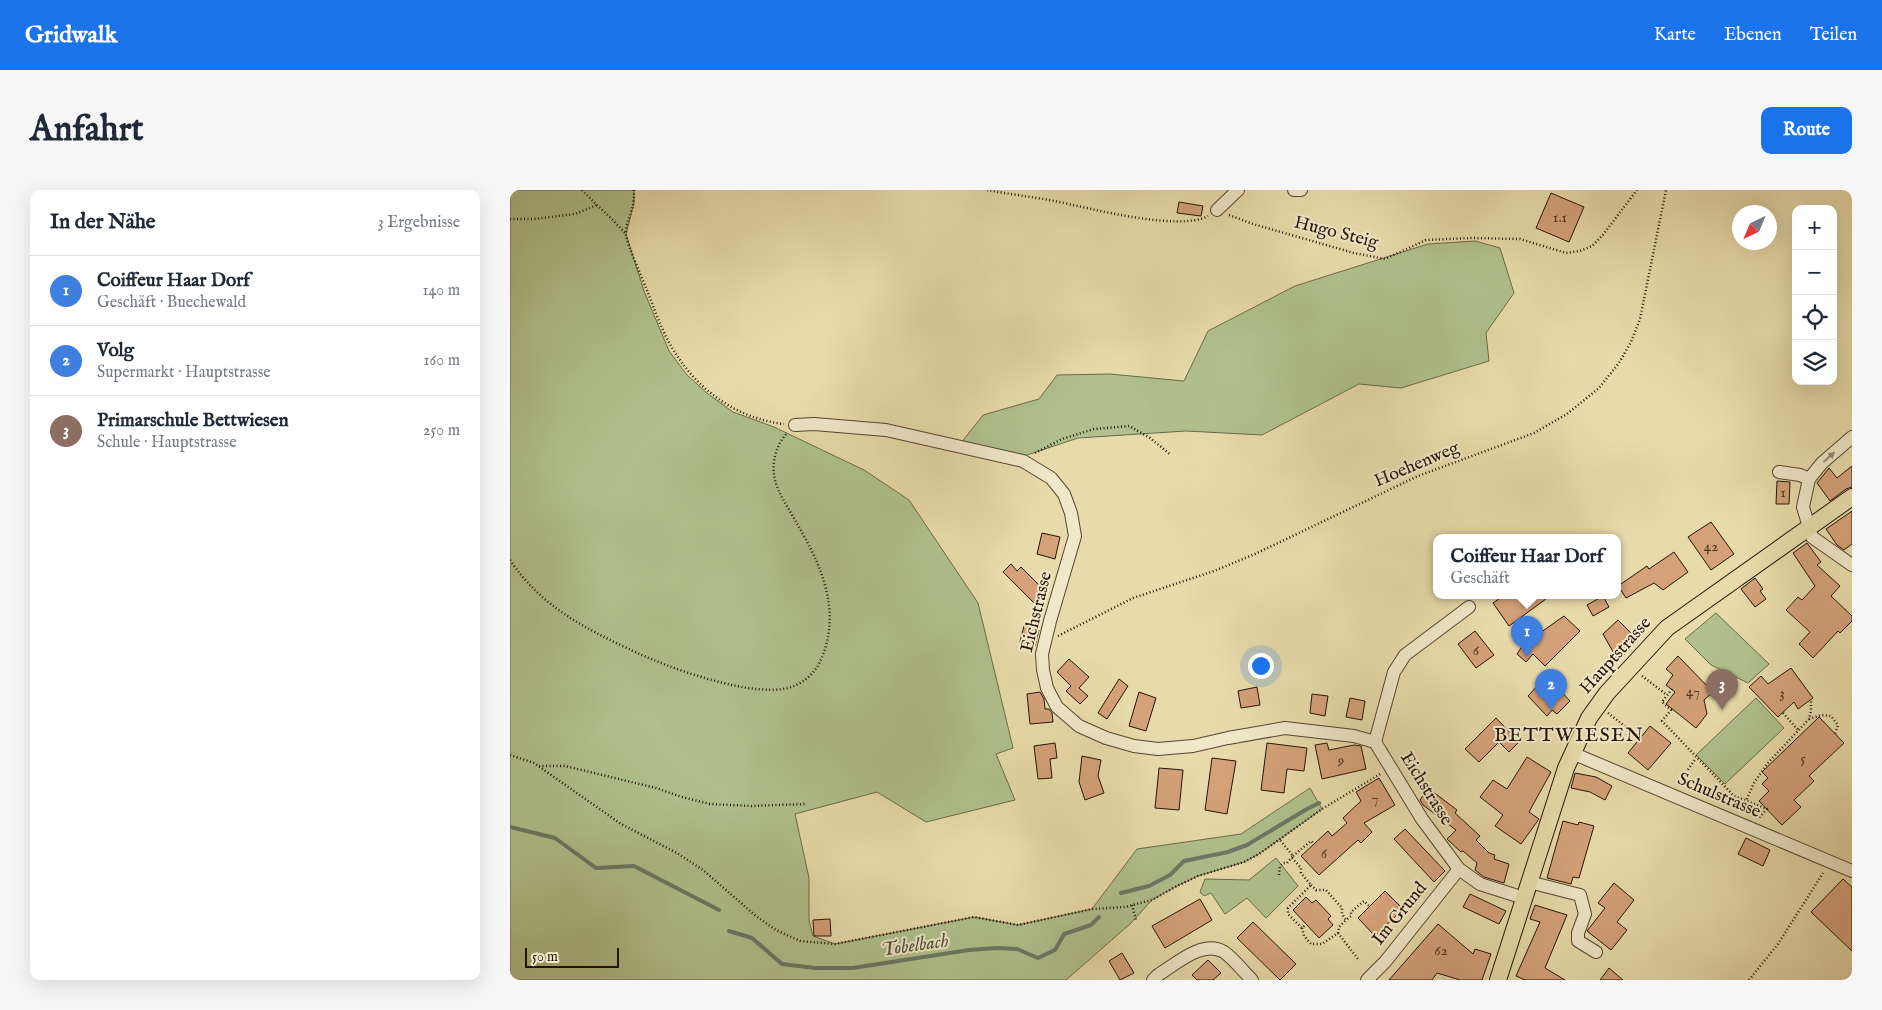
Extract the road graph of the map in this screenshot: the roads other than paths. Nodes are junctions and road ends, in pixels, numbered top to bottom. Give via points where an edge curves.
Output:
1 (1238, 190) edge
2 (1294, 190) edge
3 (1300, 190) edge
4 (1217, 210) road end
5 (795, 425) road end
6 (1852, 437) edge
7 (1779, 472) dead end
8 (1809, 479) junction
9 (1852, 497) edge
10 (1808, 527) junction
11 (1852, 565) edge
12 (1469, 607) dead end
13 (1375, 742) junction
14 (1572, 753) junction
15 (1458, 869) junction
16 (1852, 871) edge
17 (1529, 882) junction
18 (1524, 898) junction
19 (1596, 952) dead end
20 (1153, 980) edge
21 (1252, 980) edge
22 (1367, 980) edge
23 (1498, 980) edge

1 - 4 street
2 - 3 street
5 - 13 street, Eichstrasse via 886,430 1023,461 1050,478 1064,494 1075,531 1042,654 1043,670 1047,688 1057,707 1080,726 1106,738 1158,749 1194,746 1285,728 1354,736
8 -> 6 street
7 - 8 street
8 - 10 street via 1803,507
9 - 10 main road, Hauptstrasse
10 - 11 street via 1814,538
10 - 14 main road, Hauptstrasse via 1667,628 1607,693 1589,718
12 - 13 street via 1405,655 1394,672
13 - 15 street, Eichstrasse via 1403,790
14 - 16 street, Schulstrasse
14 - 17 main road, Hauptstrasse
15 - 18 street, Eichstrasse via 1480,884
15 - 22 street, Im Grund
17 - 18 main road, Hauptstrasse
17 - 19 street via 1580,895 1585,914 1578,941
18 - 23 main road, Hauptstrasse
20 - 21 street via 1200,949 1213,947 1225,952

